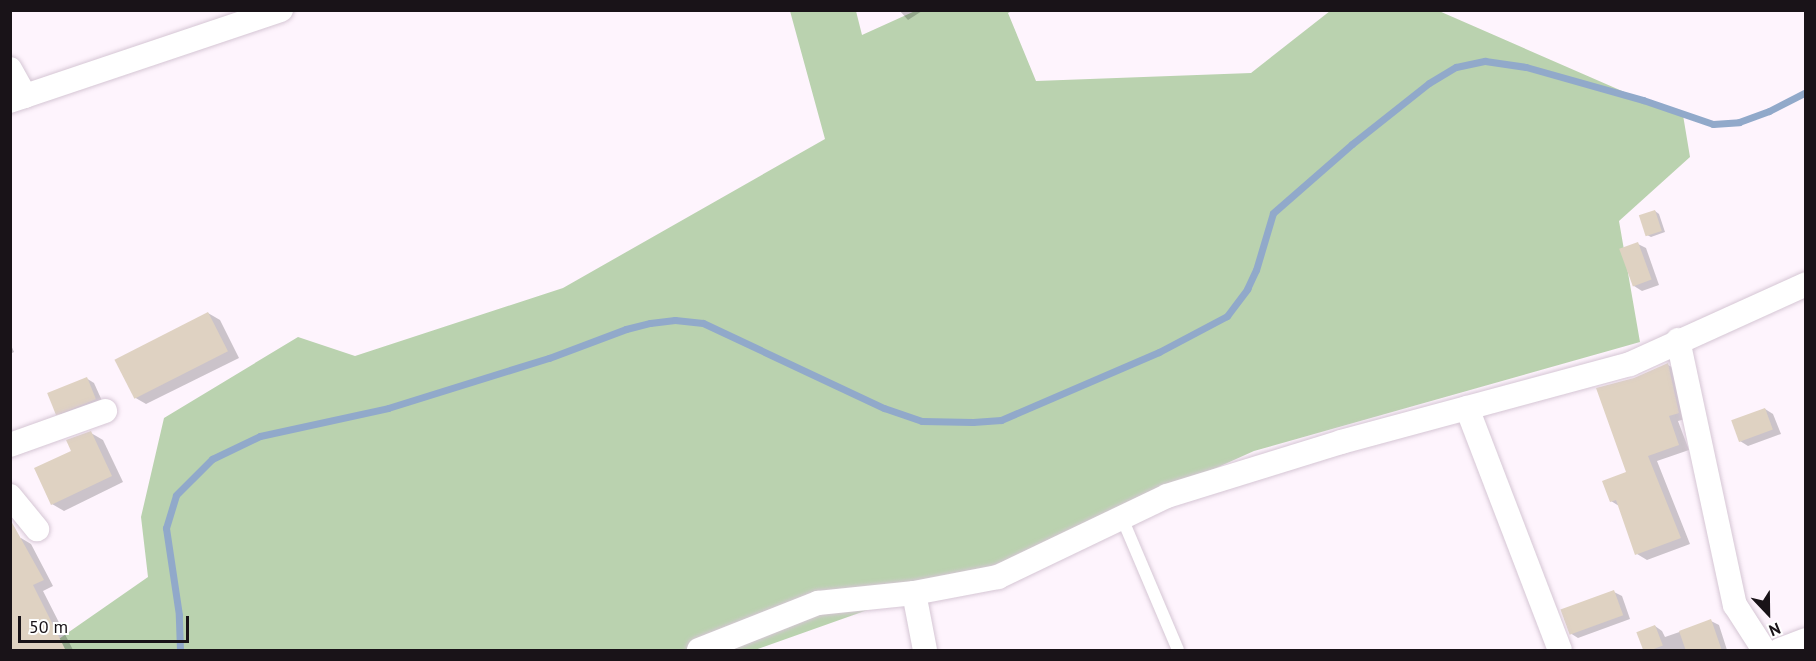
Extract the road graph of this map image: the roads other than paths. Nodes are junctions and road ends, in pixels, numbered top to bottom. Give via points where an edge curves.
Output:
1 (281, 10) edge
2 (10, 69) edge
3 (18, 98) edge
4 (1806, 284) edge
5 (1678, 340) junction
6 (1467, 408) junction
7 (105, 411) dead end
8 (10, 445) edge
9 (10, 496) edge
10 (1122, 518) junction
11 (37, 529) dead end
12 (914, 593) junction
13 (1806, 640) edge
14 (699, 651) edge
15 (925, 651) edge
16 (1178, 651) edge
17 (1560, 651) edge
18 (1764, 651) edge
19 (1780, 651) edge

1 - 3 street
2 - 3 street
4 - 5 street
5 - 6 street via 1630,364
5 - 18 street via 1735,605
6 - 10 street via 1341,442 1189,490
6 - 17 street
7 - 8 street
9 - 11 street
10 - 12 street via 998,576
10 - 16 lane
12 - 14 street via 818,603
12 - 15 street
13 - 19 street

